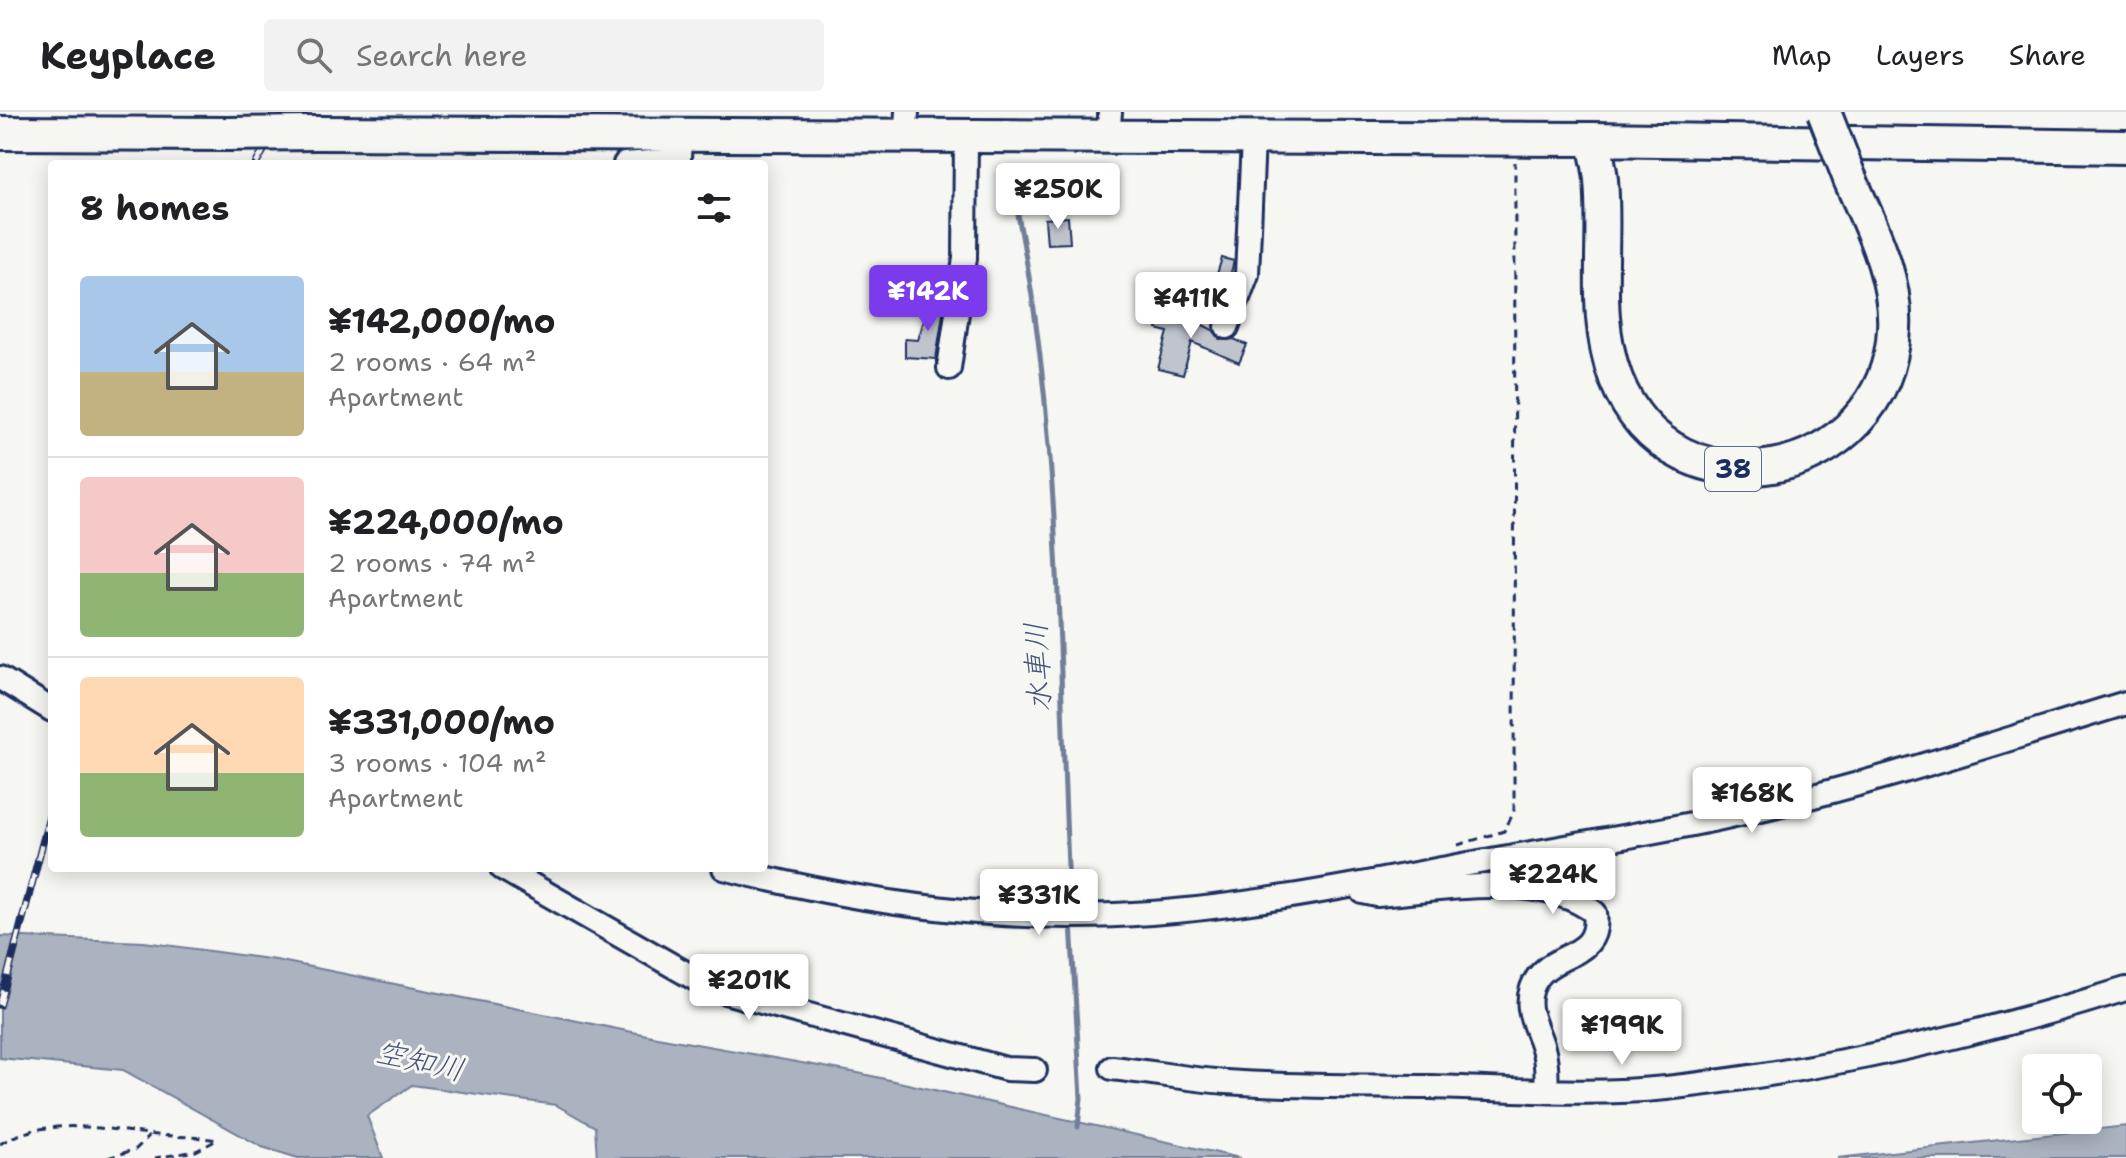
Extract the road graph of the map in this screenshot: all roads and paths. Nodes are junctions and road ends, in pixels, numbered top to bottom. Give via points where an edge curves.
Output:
1 (1824, 112) edge
2 (906, 124) edge
3 (1109, 124) edge
4 (0, 133) edge
5 (680, 136) junction
6 (966, 137) junction
7 (1253, 139) junction
8 (1515, 139) junction
9 (1593, 139) junction
10 (2126, 147) edge
11 (679, 160) edge
12 (1227, 327) dead end
13 (949, 368) dead end
14 (0, 678) edge
15 (2126, 703) edge
16 (48, 708) edge
17 (1448, 848) dead end
18 (509, 872) edge
19 (741, 872) edge
20 (1358, 884) junction
21 (2126, 989) edge
22 (1112, 1068) dead end
23 (1035, 1070) dead end
24 (1546, 1091) junction
25 (150, 1134) junction
26 (0, 1144) edge
27 (108, 1158) edge
28 (155, 1158) edge

1 - 9 highway, 38, bridge via 1881,255 1893,304 1891,354 1861,415 1825,447 1756,470 1733,469 1668,445 1648,429 1616,379 1603,314 1601,179
2 - 5 highway
2 - 6 highway
3 - 6 highway
3 - 7 highway
4 - 5 highway, bridge
5 - 11 street
6 - 13 street via 965,258
7 - 8 highway
7 - 12 street via 1247,274
8 - 9 highway
8 - 17 path via 1514,812 1504,831
9 - 10 highway
14 - 16 street
15 - 20 street via 1739,815
18 - 23 street via 725,992 1006,1069
19 - 20 street via 937,909 1094,916 1201,908
20 - 24 street via 1363,892 1377,895 1517,886 1582,902 1595,913 1592,941 1541,973 1532,988 1532,1024 1542,1047
21 - 24 street via 2057,1010 1809,1066 1665,1088
22 - 24 street via 1225,1082
25 - 26 path via 48,1127 19,1132
25 - 27 path via 136,1149
25 - 28 path via 217,1140 196,1151

